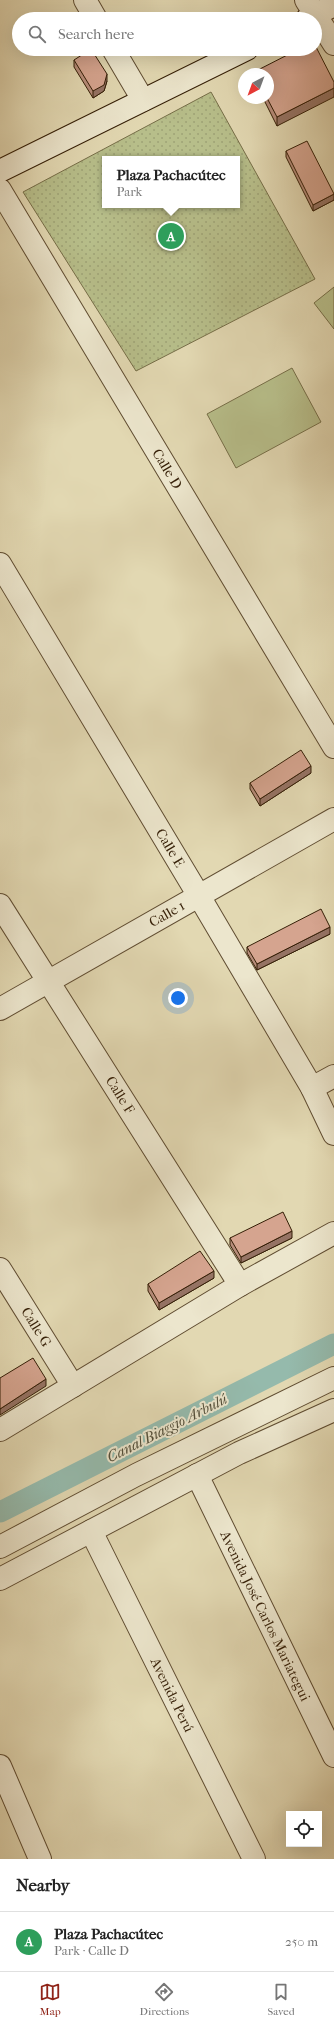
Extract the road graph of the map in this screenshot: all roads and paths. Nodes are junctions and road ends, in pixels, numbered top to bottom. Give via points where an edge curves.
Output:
1 (85, 0) edge
2 (334, 5) edge
3 (310, 11) edge
4 (92, 12) edge
5 (322, 28) edge
6 (334, 44) edge
7 (117, 56) edge
8 (233, 56) edge
9 (143, 100) junction
10 (0, 171) edge
11 (0, 190) edge
12 (0, 564) edge
13 (334, 747) edge
14 (334, 819) edge
15 (199, 896) junction
16 (0, 904) edge
17 (48, 982) junction
18 (0, 1009) edge
19 (334, 1076) edge
20 (312, 1088) junction
21 (334, 1134) edge
22 (334, 1233) edge
23 (0, 1269) edge
24 (240, 1285) junction
25 (334, 1378) edge
26 (73, 1386) junction
27 (334, 1410) edge
28 (0, 1430) edge
29 (196, 1476) junction
30 (91, 1531) junction
31 (0, 1547) edge
32 (0, 1579) edge
33 (334, 1756) edge
34 (0, 1766) edge
35 (40, 1859) edge
36 (254, 1859) edge

1 - 4 street
2 - 3 street
5 - 6 street
7 - 9 street
8 - 9 street
9 - 10 street
11 - 13 street, Calle D
12 - 15 street, Calle E
14 - 15 street, Calle 1
15 - 17 street, Calle 1
15 - 20 street, Calle E
16 - 17 street, Calle F
17 - 18 street, Calle 1
17 - 24 street, Calle F
19 - 20 street
20 - 21 street, Calle E
22 - 24 street
23 - 26 street, Calle G
24 - 26 street
25 - 31 street via 136,1475
26 - 28 street
27 - 29 street via 239,1453
29 - 30 street
29 - 33 street, Avenida José Carlos Mariategui
30 - 32 street
30 - 36 street, Avenida Perú
34 - 35 street

